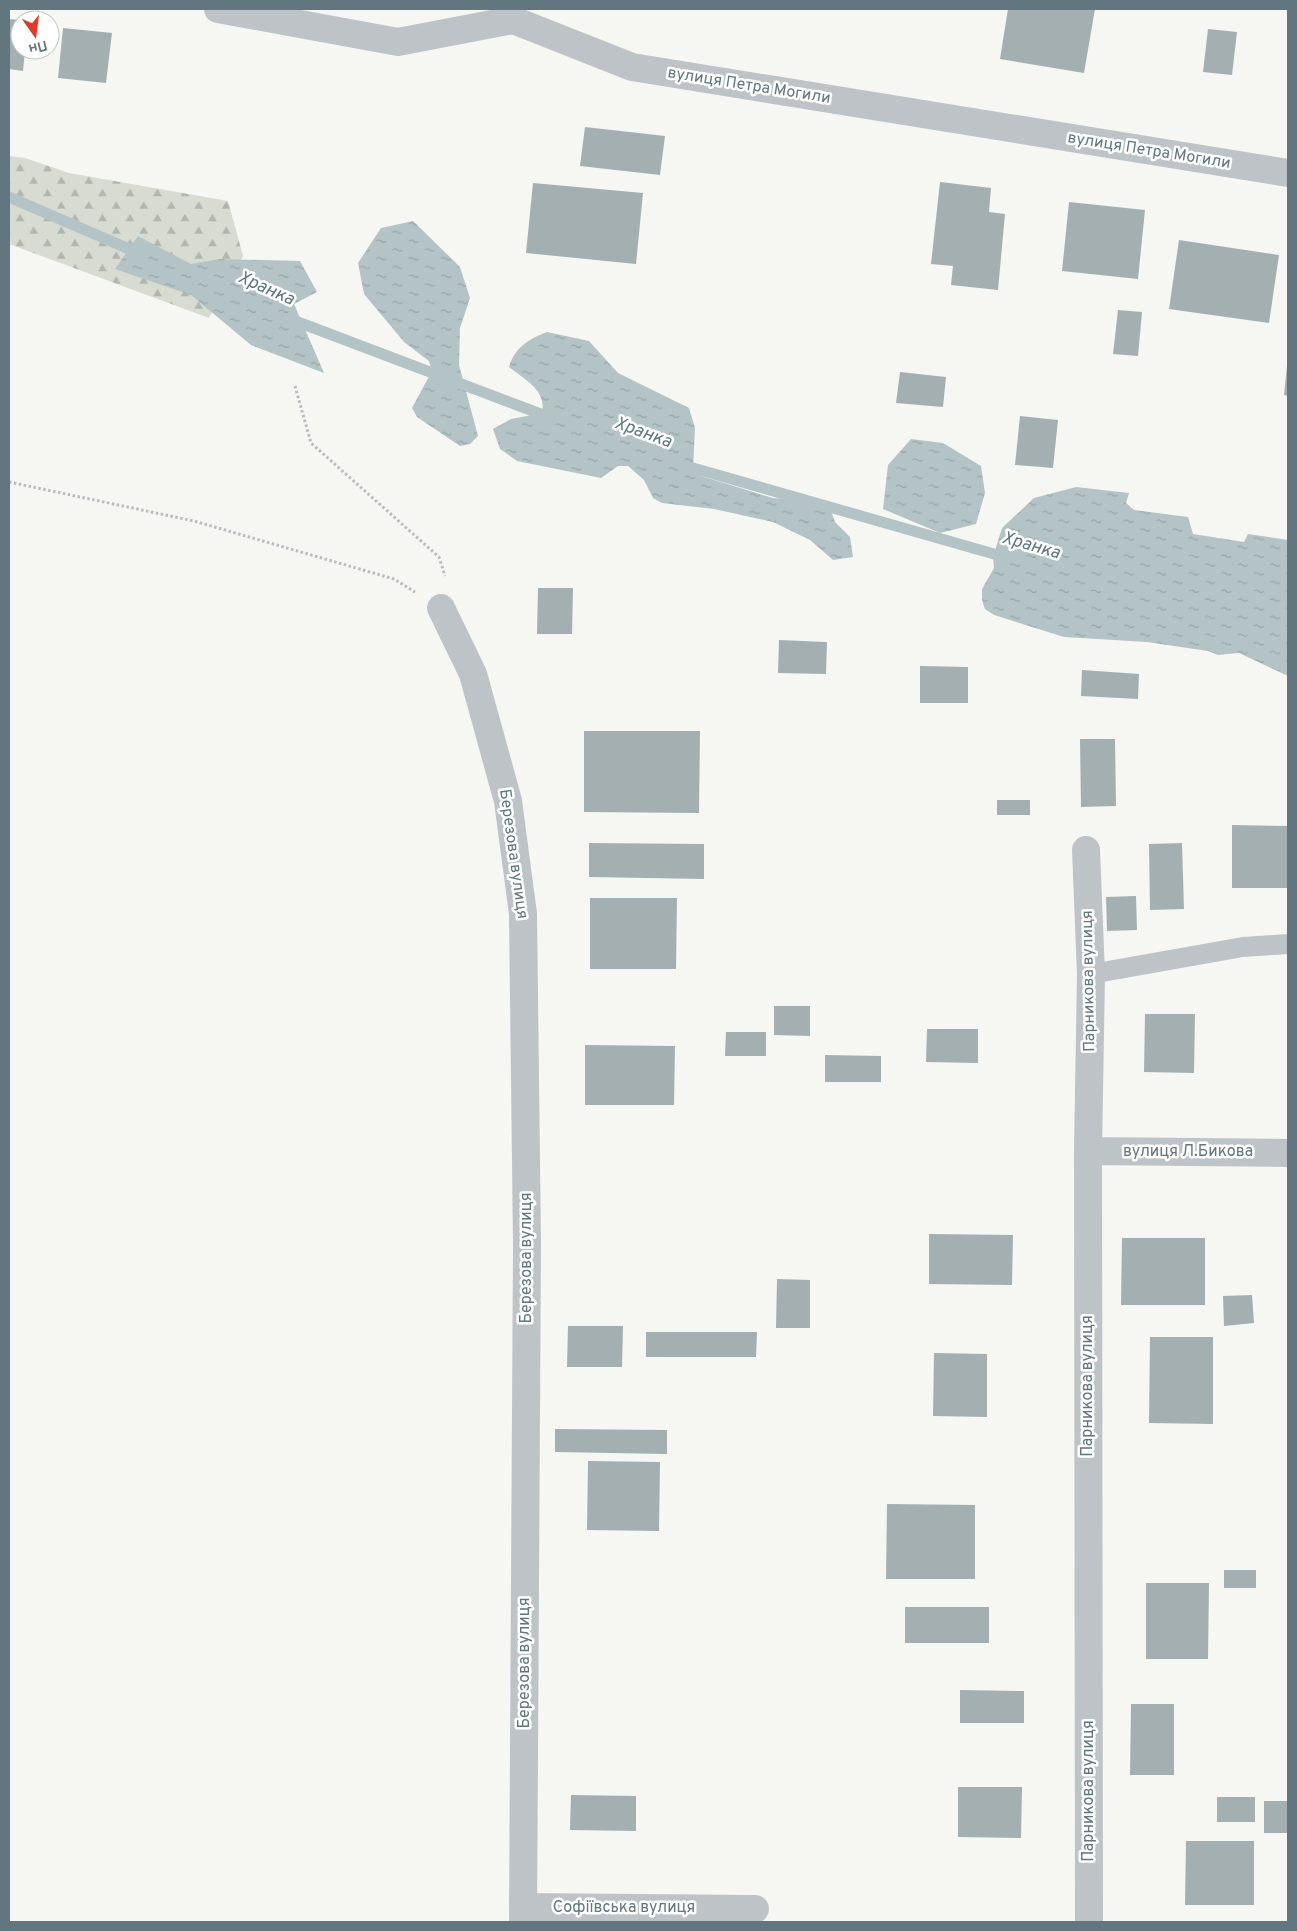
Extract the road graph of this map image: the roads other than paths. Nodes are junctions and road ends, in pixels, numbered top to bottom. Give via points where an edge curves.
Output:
1 (218, 9) edge
2 (513, 14) edge
3 (1288, 173) edge
4 (441, 608) road end
5 (1086, 850) dead end
6 (1288, 944) edge
7 (1091, 974) junction
8 (1088, 1152) junction
9 (1288, 1153) edge
10 (755, 1909) dead end
11 (523, 1915) edge
12 (1089, 1922) edge

1 - 2 street, вулиця Петра Могили via 398,42
2 - 3 street, вулиця Петра Могили via 632,67
4 - 11 street, Березова вулиця via 473,674 508,801 523,914 527,1243
5 - 7 street, Парникова вулиця
6 - 7 lane via 1243,947
7 - 8 street, Парникова вулиця
8 - 9 street, вулиця Л.Бикова
8 - 12 street, Парникова вулиця
10 - 11 street, Софіївська вулиця

